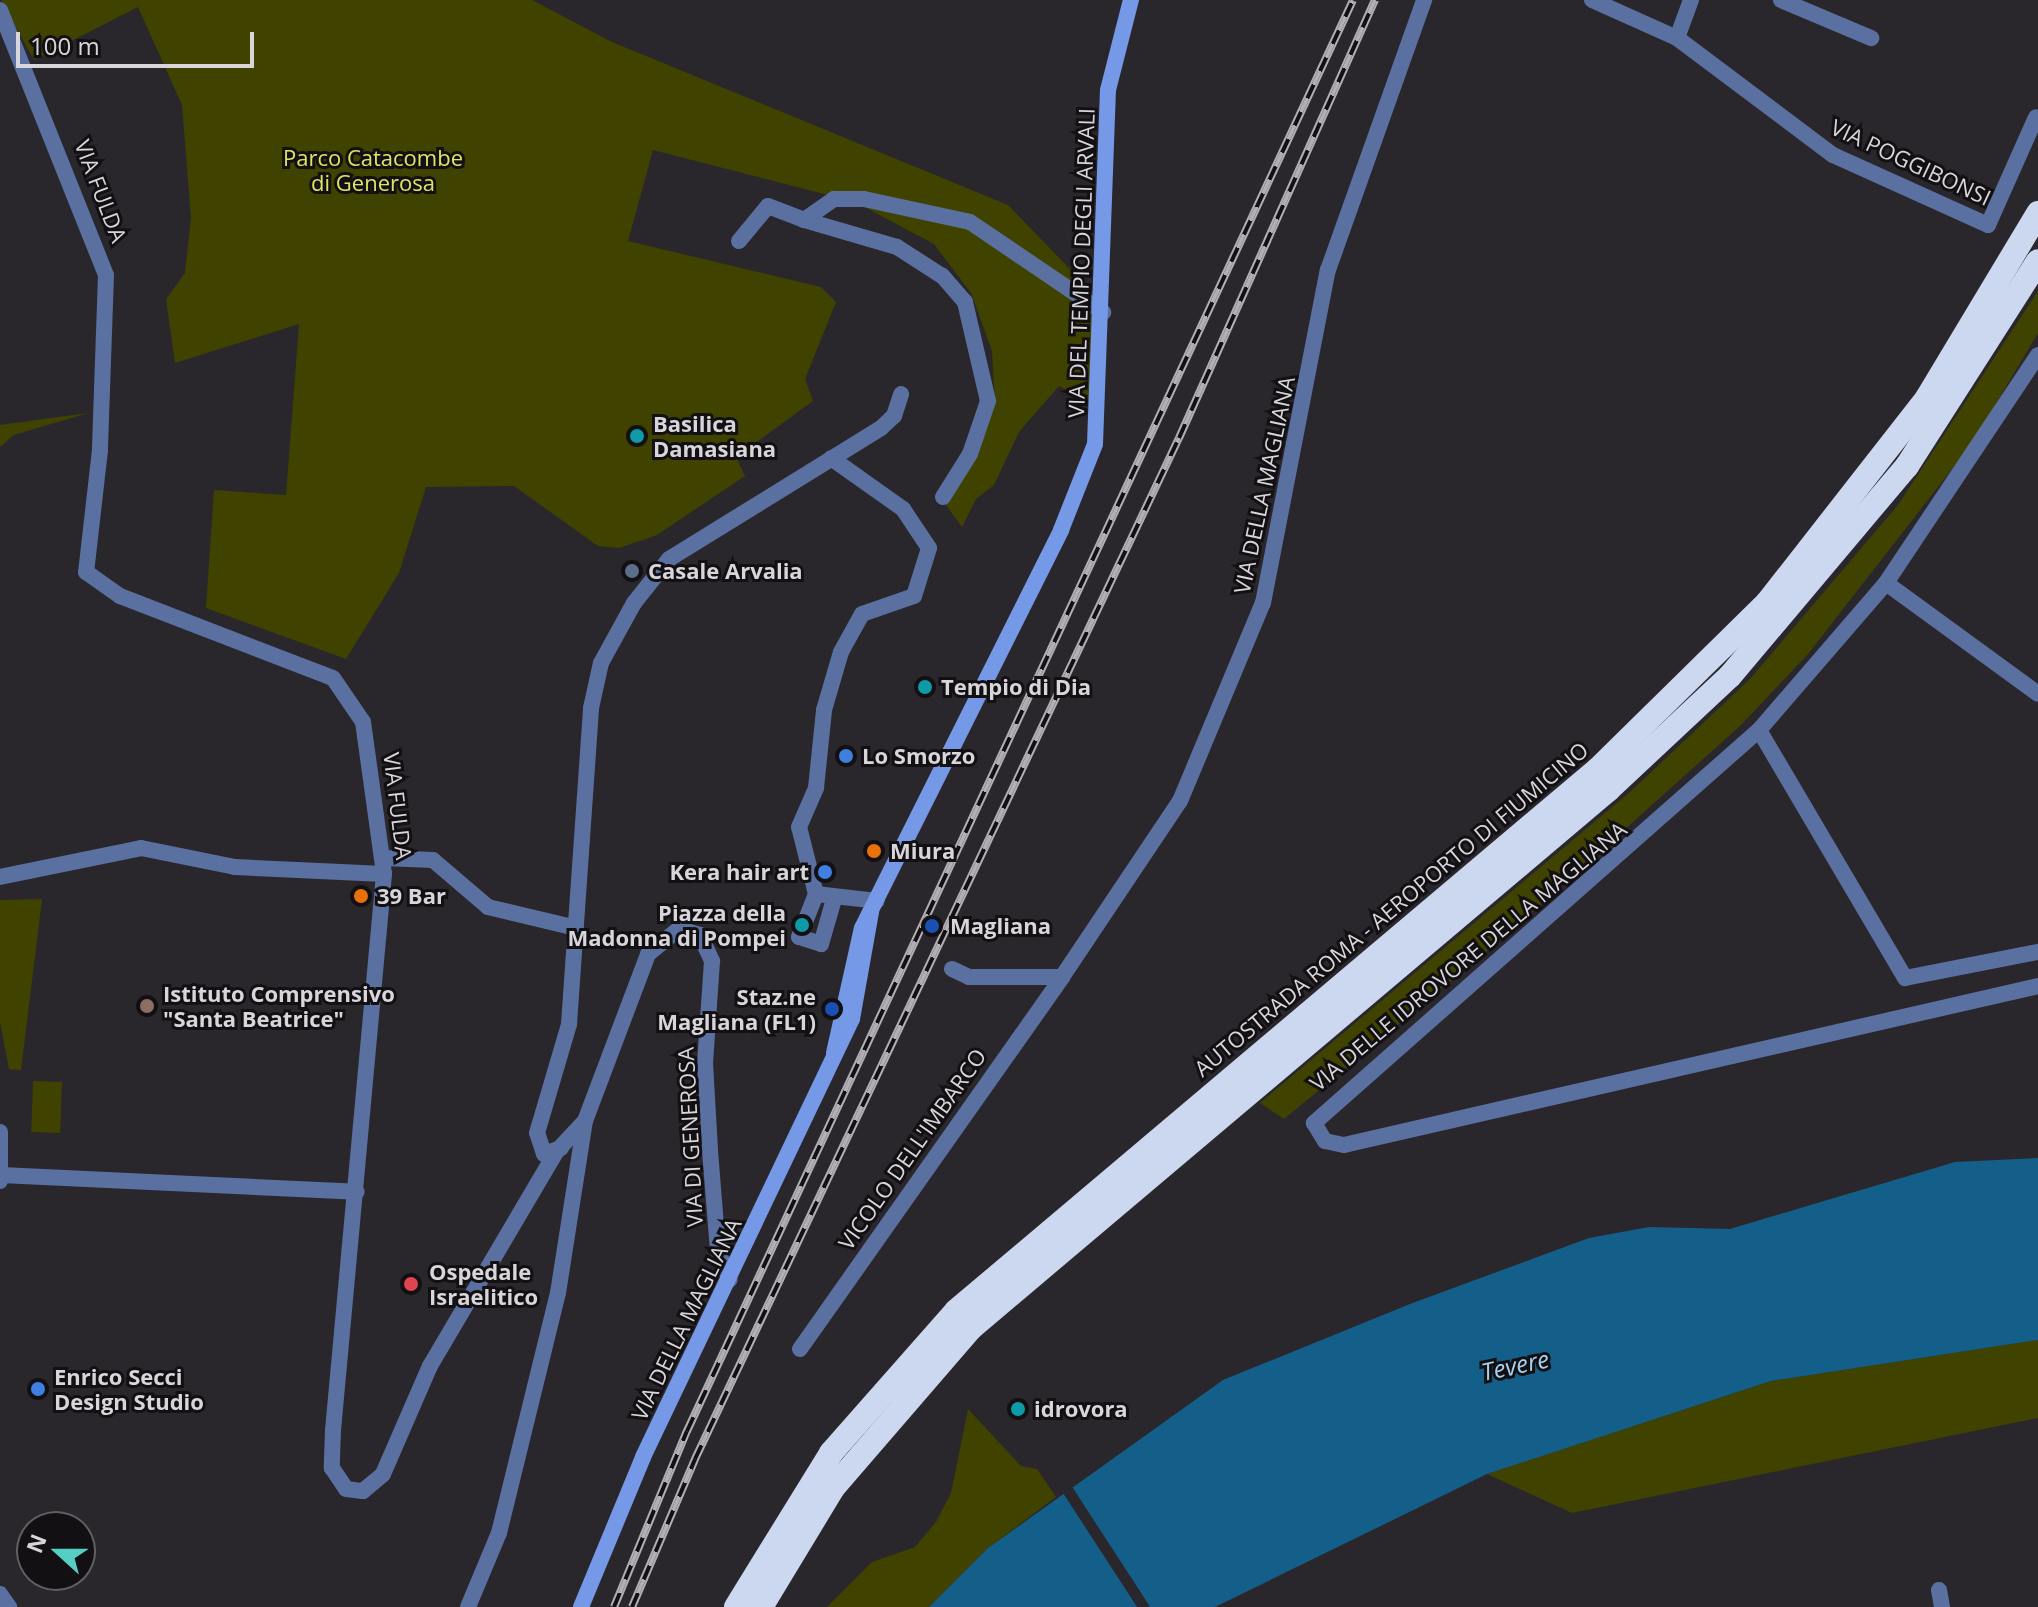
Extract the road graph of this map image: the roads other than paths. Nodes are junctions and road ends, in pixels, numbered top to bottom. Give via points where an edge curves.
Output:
1 (1131, 0) edge
2 (1424, 0) edge
3 (1592, 0) edge
4 (1691, 0) edge
5 (1781, 0) edge
6 (0, 10) edge
7 (1677, 38) junction
8 (1871, 38) dead end
9 (2036, 117) edge
10 (2038, 213) edge
11 (804, 220) junction
12 (739, 241) dead end
13 (2038, 261) edge
14 (1103, 312) junction
15 (2038, 355) edge
16 (901, 394) dead end
17 (831, 458) junction
18 (943, 497) dead end
19 (1886, 583) junction
20 (2038, 694) edge
21 (1759, 730) junction
22 (384, 866) junction
23 (0, 877) edge
24 (816, 894) junction
25 (834, 899) junction
26 (874, 906) junction
27 (576, 928) junction
28 (2038, 952) edge
29 (952, 969) dead end
30 (1062, 977) junction
31 (2038, 986) edge
32 (585, 1121) junction
33 (0, 1132) edge
34 (556, 1152) junction
35 (585, 1155) junction
36 (1, 1175) edge
37 (0, 1181) edge
38 (357, 1192) junction
39 (730, 1280) junction
40 (800, 1349) dead end
41 (888, 1401) junction
42 (1939, 1590) dead end
43 (0, 1594) edge
44 (9, 1607) edge
45 (468, 1607) edge
46 (581, 1607) edge
47 (736, 1607) edge
48 (761, 1607) edge
49 (1942, 1607) edge

1 - 14 main road, VIA DEL TEMPIO DEGLI ARVALI via 1108,90
2 - 30 street, VIA DELLA MAGLIANA via 1328,270 1275,556 1243,659 1167,826
3 - 7 street
4 - 7 street
5 - 8 street
6 - 22 street, VIA FULDA via 106,275 100,450 86,572 120,596 345,687 363,722
7 - 9 street, VIA POGGIBONSI via 1833,155 1988,225
10 - 41 highway, AUTOSTRADA ROMA - AEROPORTO DI FIUMICINO via 1891,450 1797,569 1700,674 1587,778 997,1274
11 - 12 street via 768,206
11 - 14 street via 834,199 864,199 970,222
11 - 18 street via 897,247 942,276 965,302 988,401 970,454
13 - 41 highway, AUTOSTRADA ROMA - AEROPORTO DI FIUMICINO via 1907,466 1730,676 1608,790
14 - 26 main road, VIA DEL TEMPIO DEGLI ARVALI via 1099,424 1076,497
15 - 19 street, VIA DELLE IDROVORE DELLA MAGLIANA
16 - 17 street via 888,423
17 - 24 street via 903,509 929,548 914,596 862,614 841,652 824,710 816,788 799,827
17 - 27 street via 676,553 617,631 593,695
19 - 20 street
19 - 21 street, VIA DELLE IDROVORE DELLA MAGLIANA
21 - 28 street via 1905,978
21 - 31 street, VIA DELLE IDROVORE DELLA MAGLIANA via 1321,1110 1314,1123 1319,1135 1344,1145
22 - 23 street via 235,867 141,848
22 - 27 street via 433,860 488,907
22 - 38 street, VIA FULDA
24 - 25 street
24 - 25 street via 799,937 821,944
25 - 26 street
26 - 39 main road, VIA DELLA MAGLIANA via 863,989
27 - 34 street via 569,1024 537,1133 540,1151
29 - 30 street via 969,977
30 - 40 street, VICOLO DELL'IMBARCO
32 - 34 street, VIA FULDA
32 - 35 street, VIA DI GENEROSA
32 - 39 street, VIA DI GENEROSA via 651,948 673,930 696,932 712,961 705,1063 718,1251
33 - 36 street
34 - 35 street via 576,1142
34 - 38 street, VIA FULDA via 430,1366 388,1466 373,1486 356,1492 338,1482 332,1461
35 - 45 street, VIA DI GENEROSA via 499,1533
36 - 37 street
36 - 38 street
39 - 46 main road, VIA DELLA MAGLIANA
41 - 47 highway, AUTOSTRADA ROMA - AEROPORTO DI FIUMICINO via 800,1498
41 - 48 highway, AUTOSTRADA ROMA - AEROPORTO DI FIUMICINO
42 - 49 street
43 - 44 street

